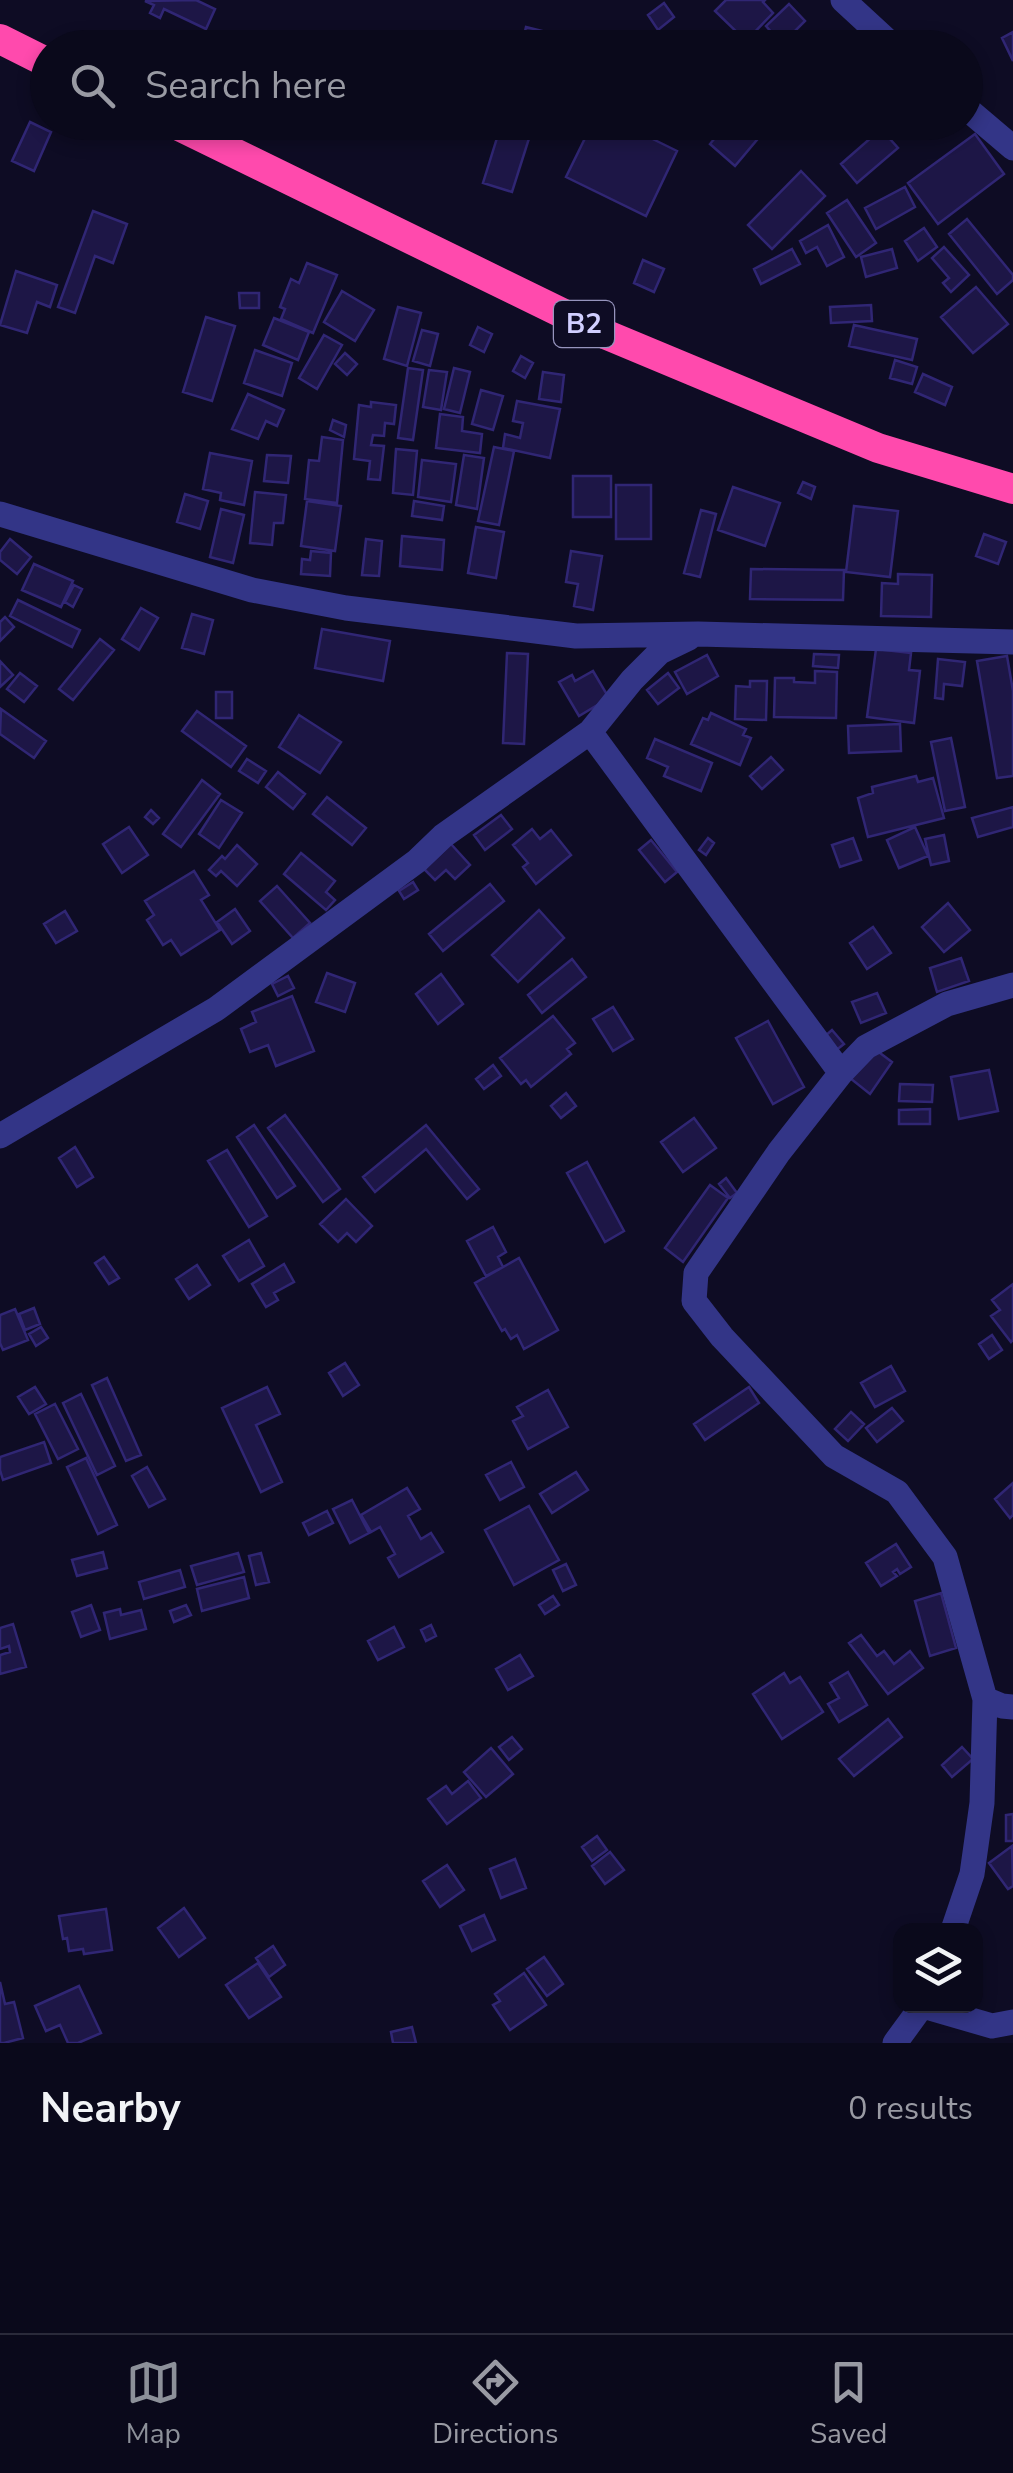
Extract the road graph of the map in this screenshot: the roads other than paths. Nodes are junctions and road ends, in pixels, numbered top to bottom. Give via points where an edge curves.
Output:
1 (843, 0) edge
2 (876, 30) edge
3 (0, 40) edge
4 (30, 54) edge
5 (983, 122) edge
6 (208, 140) edge
7 (1013, 148) edge
8 (1013, 489) edge
9 (0, 514) edge
10 (698, 634) junction
11 (1013, 642) edge
12 (590, 732) junction
13 (1013, 985) edge
14 (841, 1073) junction
15 (0, 1136) edge
16 (985, 1699) junction
17 (1013, 1707) edge
18 (955, 1923) edge
19 (918, 2013) edge
20 (947, 2013) edge
21 (1013, 2022) edge
22 (895, 2043) edge

1 - 2 street
3 - 4 highway
5 - 7 street
6 - 8 highway, B2 via 607,335 878,448
9 - 10 street via 252,590 346,608 576,636
10 - 11 street
10 - 12 street via 660,652
12 - 14 street
12 - 15 street via 216,1010
13 - 14 street via 947,1004 866,1047
14 - 16 street via 696,1273 694,1300 834,1456 897,1492 945,1558
16 - 17 street
16 - 18 street via 982,1803 972,1874
19 - 22 street
20 - 21 street via 992,2026

